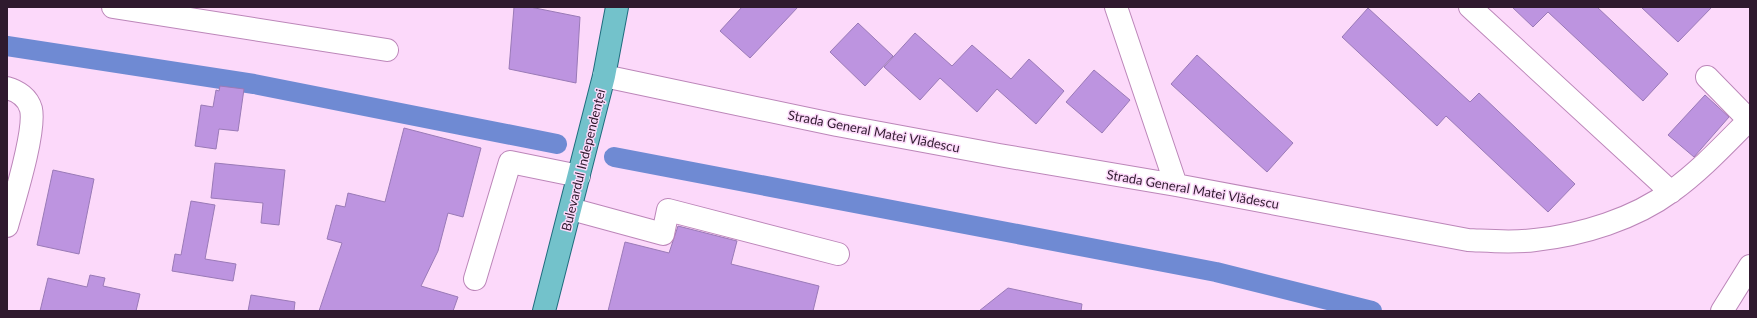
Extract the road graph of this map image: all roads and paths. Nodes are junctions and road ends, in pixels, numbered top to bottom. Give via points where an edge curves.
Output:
1 (113, 7) edge
2 (617, 7) edge
3 (1116, 7) edge
4 (1470, 7) edge
5 (387, 50) dead end
6 (604, 76) junction
7 (1707, 77) dead end
8 (7, 88) edge
9 (1750, 119) edge
10 (579, 176) junction
11 (1176, 185) junction
12 (1671, 192) junction
13 (571, 209) junction
14 (7, 226) edge
15 (838, 254) dead end
16 (1747, 277) edge
17 (475, 279) dead end
18 (544, 311) edge
19 (1722, 311) edge

1 - 5 street
2 - 6 main road, Bulevardul Independenței
3 - 11 street
4 - 12 street
6 - 10 main road, Bulevardul Independenței
6 - 11 street, Strada General Matei Vlădescu via 844,126
7 - 9 street
8 - 14 street via 24,97 31,108 32,119
9 - 12 street, Strada General Matei Vlădescu
10 - 13 main road, Bulevardul Independenței
10 - 17 street via 510,162
11 - 12 street, Strada General Matei Vlădescu via 1468,240 1502,241 1535,240 1596,227 1641,210
13 - 15 street via 663,234 668,210
13 - 18 main road, Bulevardul Independenței
16 - 19 street

